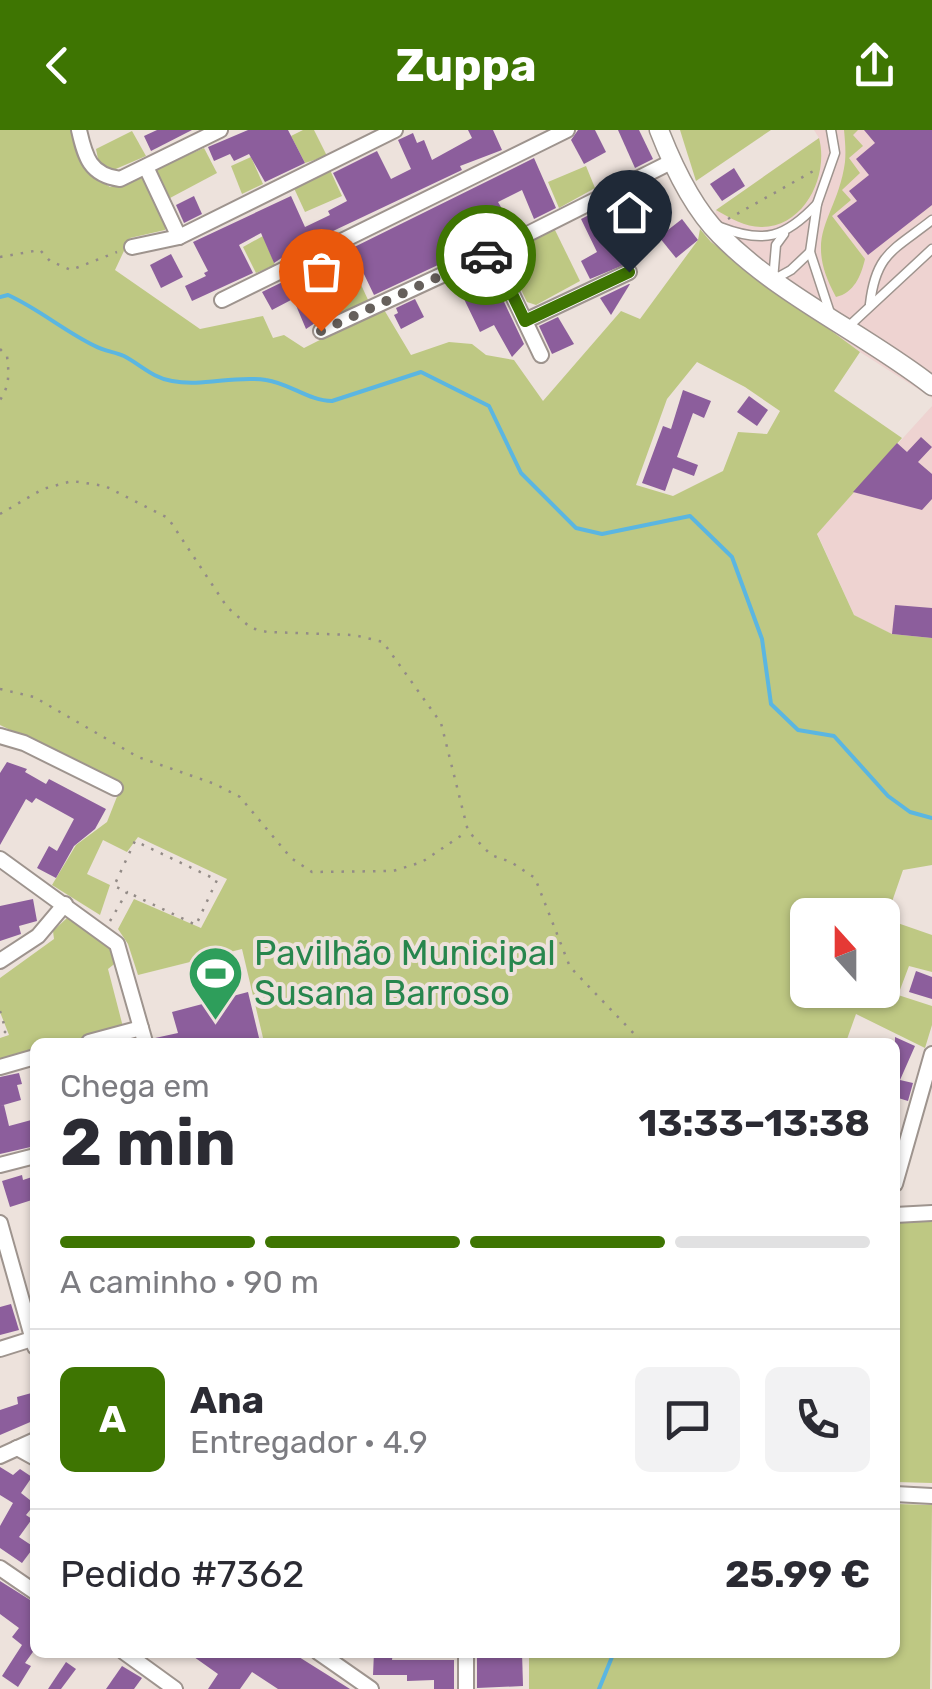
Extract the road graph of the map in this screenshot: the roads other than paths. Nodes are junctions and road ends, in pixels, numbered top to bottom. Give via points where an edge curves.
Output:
1 (80, 130) edge
2 (220, 130) edge
3 (394, 130) edge
4 (567, 130) edge
5 (659, 130) edge
6 (831, 130) edge
7 (672, 162) junction
8 (146, 168) junction
9 (818, 204) junction
10 (932, 220) edge
11 (715, 224) junction
12 (784, 234) junction
13 (179, 237) junction
14 (132, 247) road end
15 (932, 249) edge
16 (492, 252) junction
17 (810, 252) junction
18 (629, 272) dead end
19 (773, 280) junction
20 (222, 300) dead end
21 (870, 304) junction
22 (525, 321) junction
23 (840, 322) junction
24 (321, 331) dead end
25 (541, 355) dead end
26 (932, 386) edge
27 (0, 736) edge
28 (115, 788) dead end
29 (0, 859) edge
30 (65, 904) junction
31 (0, 960) edge
32 (143, 1035) edge
33 (932, 1054) edge
34 (30, 1058) edge
35 (0, 1067) edge
36 (30, 1157) edge
37 (0, 1165) edge
38 (900, 1166) edge
39 (932, 1213) edge
40 (900, 1214) edge
41 (0, 1224) edge
42 (30, 1327) edge
43 (30, 1342) edge
44 (0, 1349) edge
45 (30, 1442) edge
46 (17, 1448) junction
47 (30, 1455) edge
48 (0, 1456) edge
49 (900, 1494) edge
50 (932, 1496) edge
51 (0, 1568) edge
52 (30, 1589) edge
53 (142, 1658) edge
54 (327, 1658) edge
55 (466, 1658) edge
56 (175, 1689) edge
57 (371, 1689) edge
58 (466, 1689) edge

1 - 8 street via 90,164 104,177 120,179
2 - 8 street
3 - 13 street
4 - 20 street
5 - 7 street
6 - 9 lane via 835,153
7 - 11 street
7 - 16 street
8 - 13 street
9 - 12 lane
9 - 17 lane
10 - 21 lane via 884,257
11 - 12 lane via 745,235
11 - 19 street
12 - 19 lane via 776,245
13 - 14 street
15 - 21 lane
16 - 22 street
16 - 24 street
17 - 19 lane
17 - 23 lane
18 - 22 street
19 - 23 street
21 - 23 lane
22 - 25 street
23 - 26 street
27 - 28 street
29 - 30 street
30 - 31 street via 38,936
30 - 32 street via 120,950
33 - 38 street
34 - 35 street
36 - 37 street
39 - 40 street
41 - 42 street
43 - 44 street
45 - 46 street
46 - 47 street
46 - 48 street
49 - 50 street
51 - 52 street
53 - 56 street
54 - 57 street
55 - 58 street

